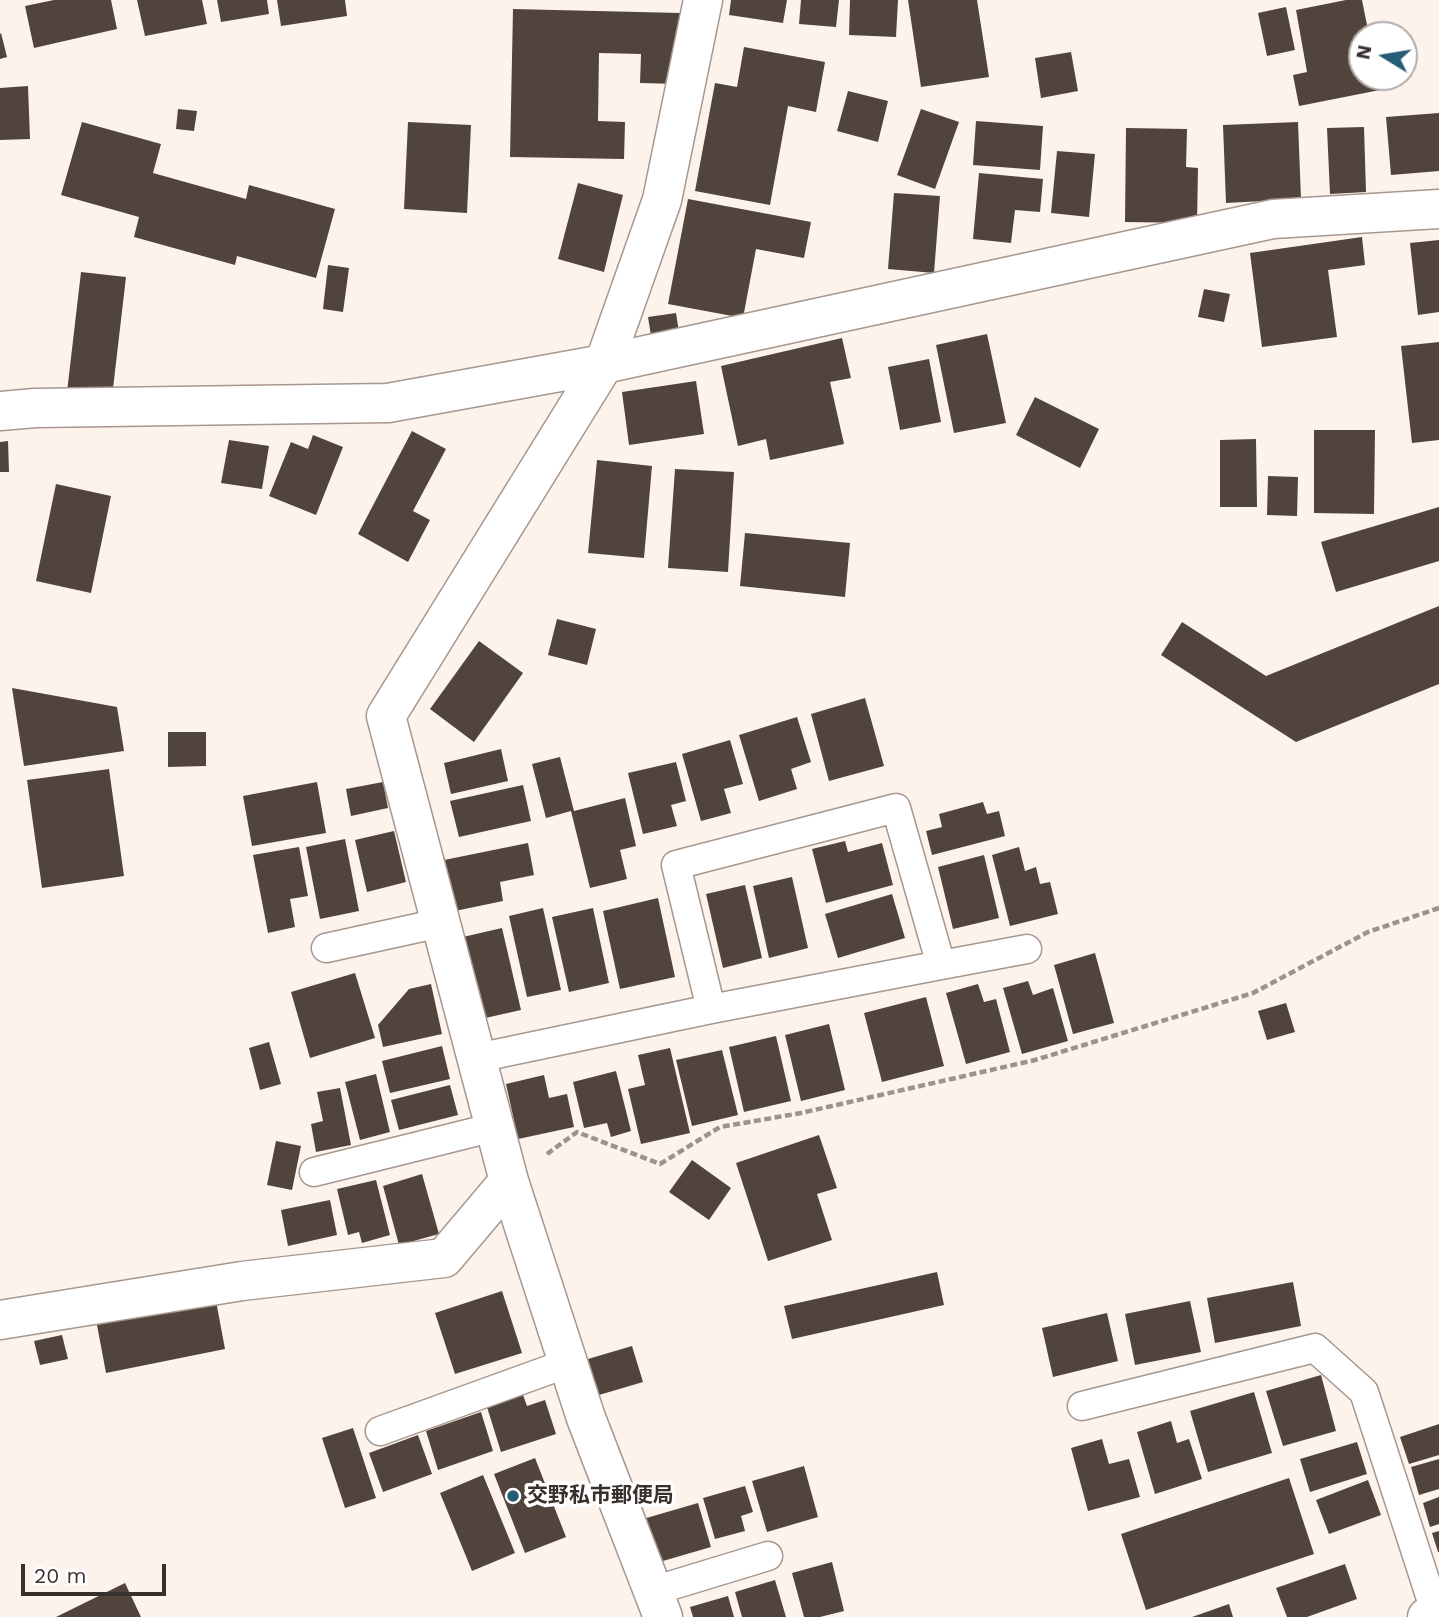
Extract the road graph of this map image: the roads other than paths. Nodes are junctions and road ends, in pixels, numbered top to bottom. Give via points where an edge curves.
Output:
1 (703, 0) edge
2 (1439, 209) edge
3 (604, 364) junction
4 (0, 411) edge
5 (440, 923) junction
6 (326, 948) dead end
7 (1027, 949) dead end
8 (941, 965) junction
9 (711, 1009) junction
10 (477, 1058) junction
11 (495, 1127) junction
12 (313, 1172) dead end
13 (509, 1181) junction
14 (0, 1320) edge
15 (568, 1363) junction
16 (1082, 1406) dead end
17 (380, 1431) dead end
18 (768, 1556) dead end
19 (658, 1604) edge
20 (1434, 1615) edge

1 - 3 street via 662,200
2 - 3 street via 1273,219
3 - 4 street via 388,403
3 - 5 street via 386,716
5 - 6 lane
5 - 10 street
7 - 8 lane
8 - 9 lane
8 - 9 lane via 896,808 676,865
9 - 10 lane
10 - 11 street
11 - 12 lane
11 - 13 street
13 - 14 street via 444,1258 242,1281
13 - 15 street
15 - 17 lane
15 - 19 street
16 - 20 lane via 1315,1349 1364,1392
18 - 19 lane

